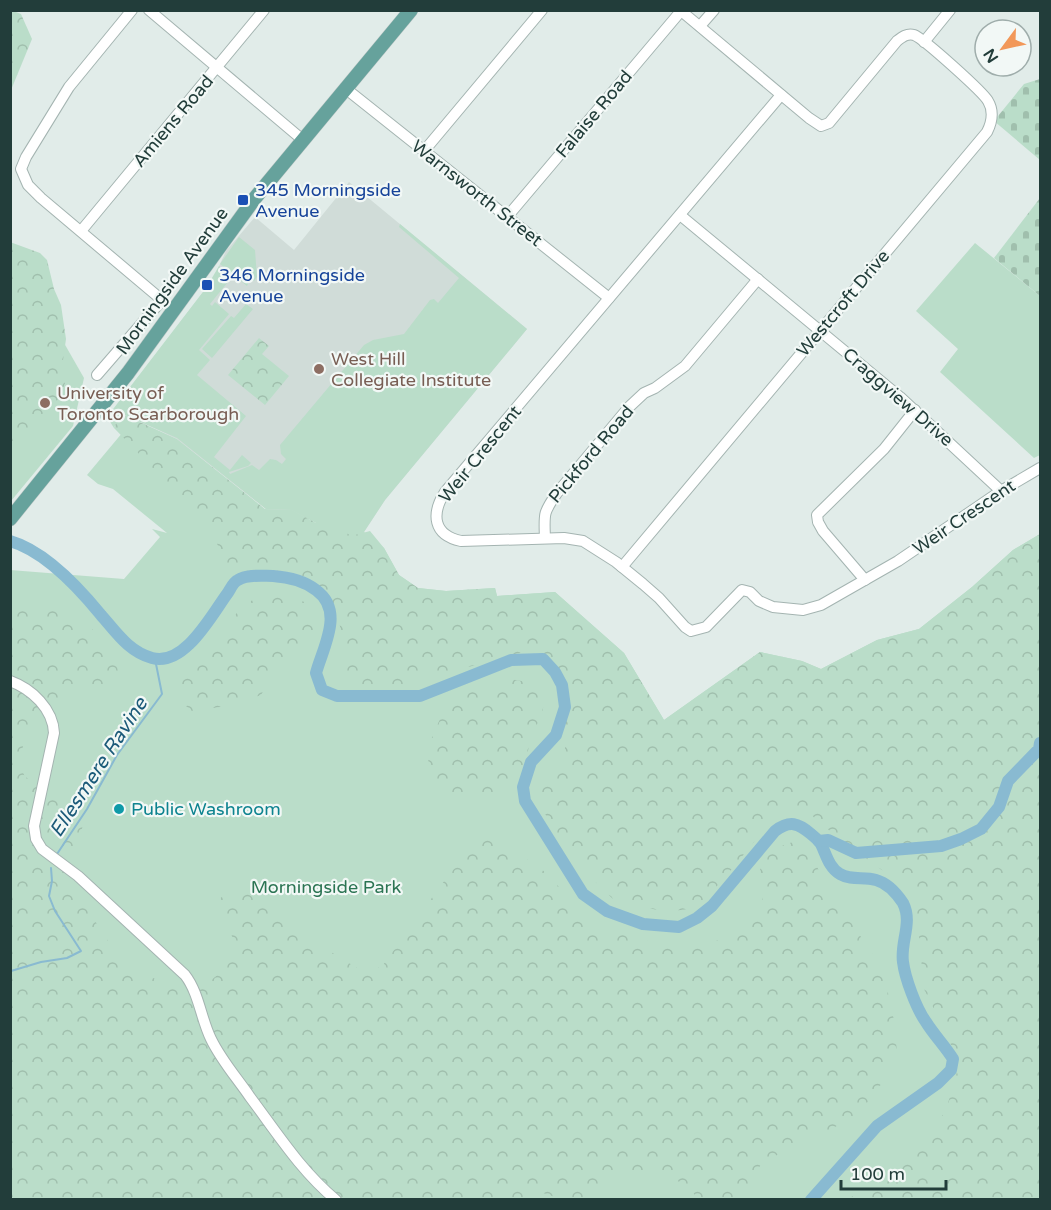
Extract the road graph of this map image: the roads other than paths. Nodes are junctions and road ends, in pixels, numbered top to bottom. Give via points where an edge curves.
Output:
1 (132, 10) edge
2 (149, 10) edge
3 (264, 10) edge
4 (411, 10) edge
5 (542, 10) edge
6 (714, 10) edge
7 (950, 10) edge
8 (680, 11) edge
9 (700, 26) junction
10 (924, 42) junction
11 (217, 67) junction
12 (345, 88) junction
13 (781, 95) junction
14 (304, 141) junction
15 (424, 151) junction
16 (680, 215) junction
17 (507, 217) junction
18 (81, 231) junction
19 (758, 279) junction
20 (609, 298) junction
21 (820, 331) junction
22 (98, 375) dead end
23 (915, 410) junction
24 (1041, 468) edge
25 (1001, 491) junction
26 (10, 519) edge
27 (545, 538) junction
28 (622, 567) junction
29 (865, 580) junction
30 (10, 681) edge
31 (336, 1200) edge

1 - 18 street via 69,87 21,169 28,184
2 - 11 street
3 - 11 street, Amiens Road
4 - 12 main road, Morningside Avenue
5 - 15 street
6 - 9 street
7 - 10 street
8 - 9 street
8 - 17 street, Falaise Road
9 - 13 street
10 - 13 street via 911,34 897,41 825,126 816,124
10 - 21 street, Westcroft Drive via 984,95 992,110 991,122 987,132
11 - 14 street
11 - 18 street, Amiens Road
12 - 14 main road, Morningside Avenue
12 - 15 street, Warnsworth Street
13 - 16 street, Weir Crescent
14 - 26 main road, Morningside Avenue via 255,198 128,373
15 - 17 street, Warnsworth Street
16 - 19 street, Craggview Drive
16 - 20 street, Weir Crescent
17 - 20 street, Warnsworth Street
18 - 22 street via 162,300
19 - 21 street, Craggview Drive
19 - 27 street, Pickford Road via 685,366 629,407 546,506
20 - 27 street, Weir Crescent via 445,492 436,512 442,532 461,541
21 - 23 street, Craggview Drive
21 - 28 street, Westcroft Drive
23 - 25 street, Craggview Drive
23 - 29 street via 884,449 817,515 823,531
24 - 25 street, Weir Crescent
25 - 29 street, Weir Crescent
27 - 28 street, Weir Crescent via 583,541
28 - 29 street, Weir Crescent via 691,631 706,627 741,590 773,607 803,610 821,605
30 - 31 street via 33,694 54,724 34,826 39,845 185,975 208,1035 222,1058 293,1154

